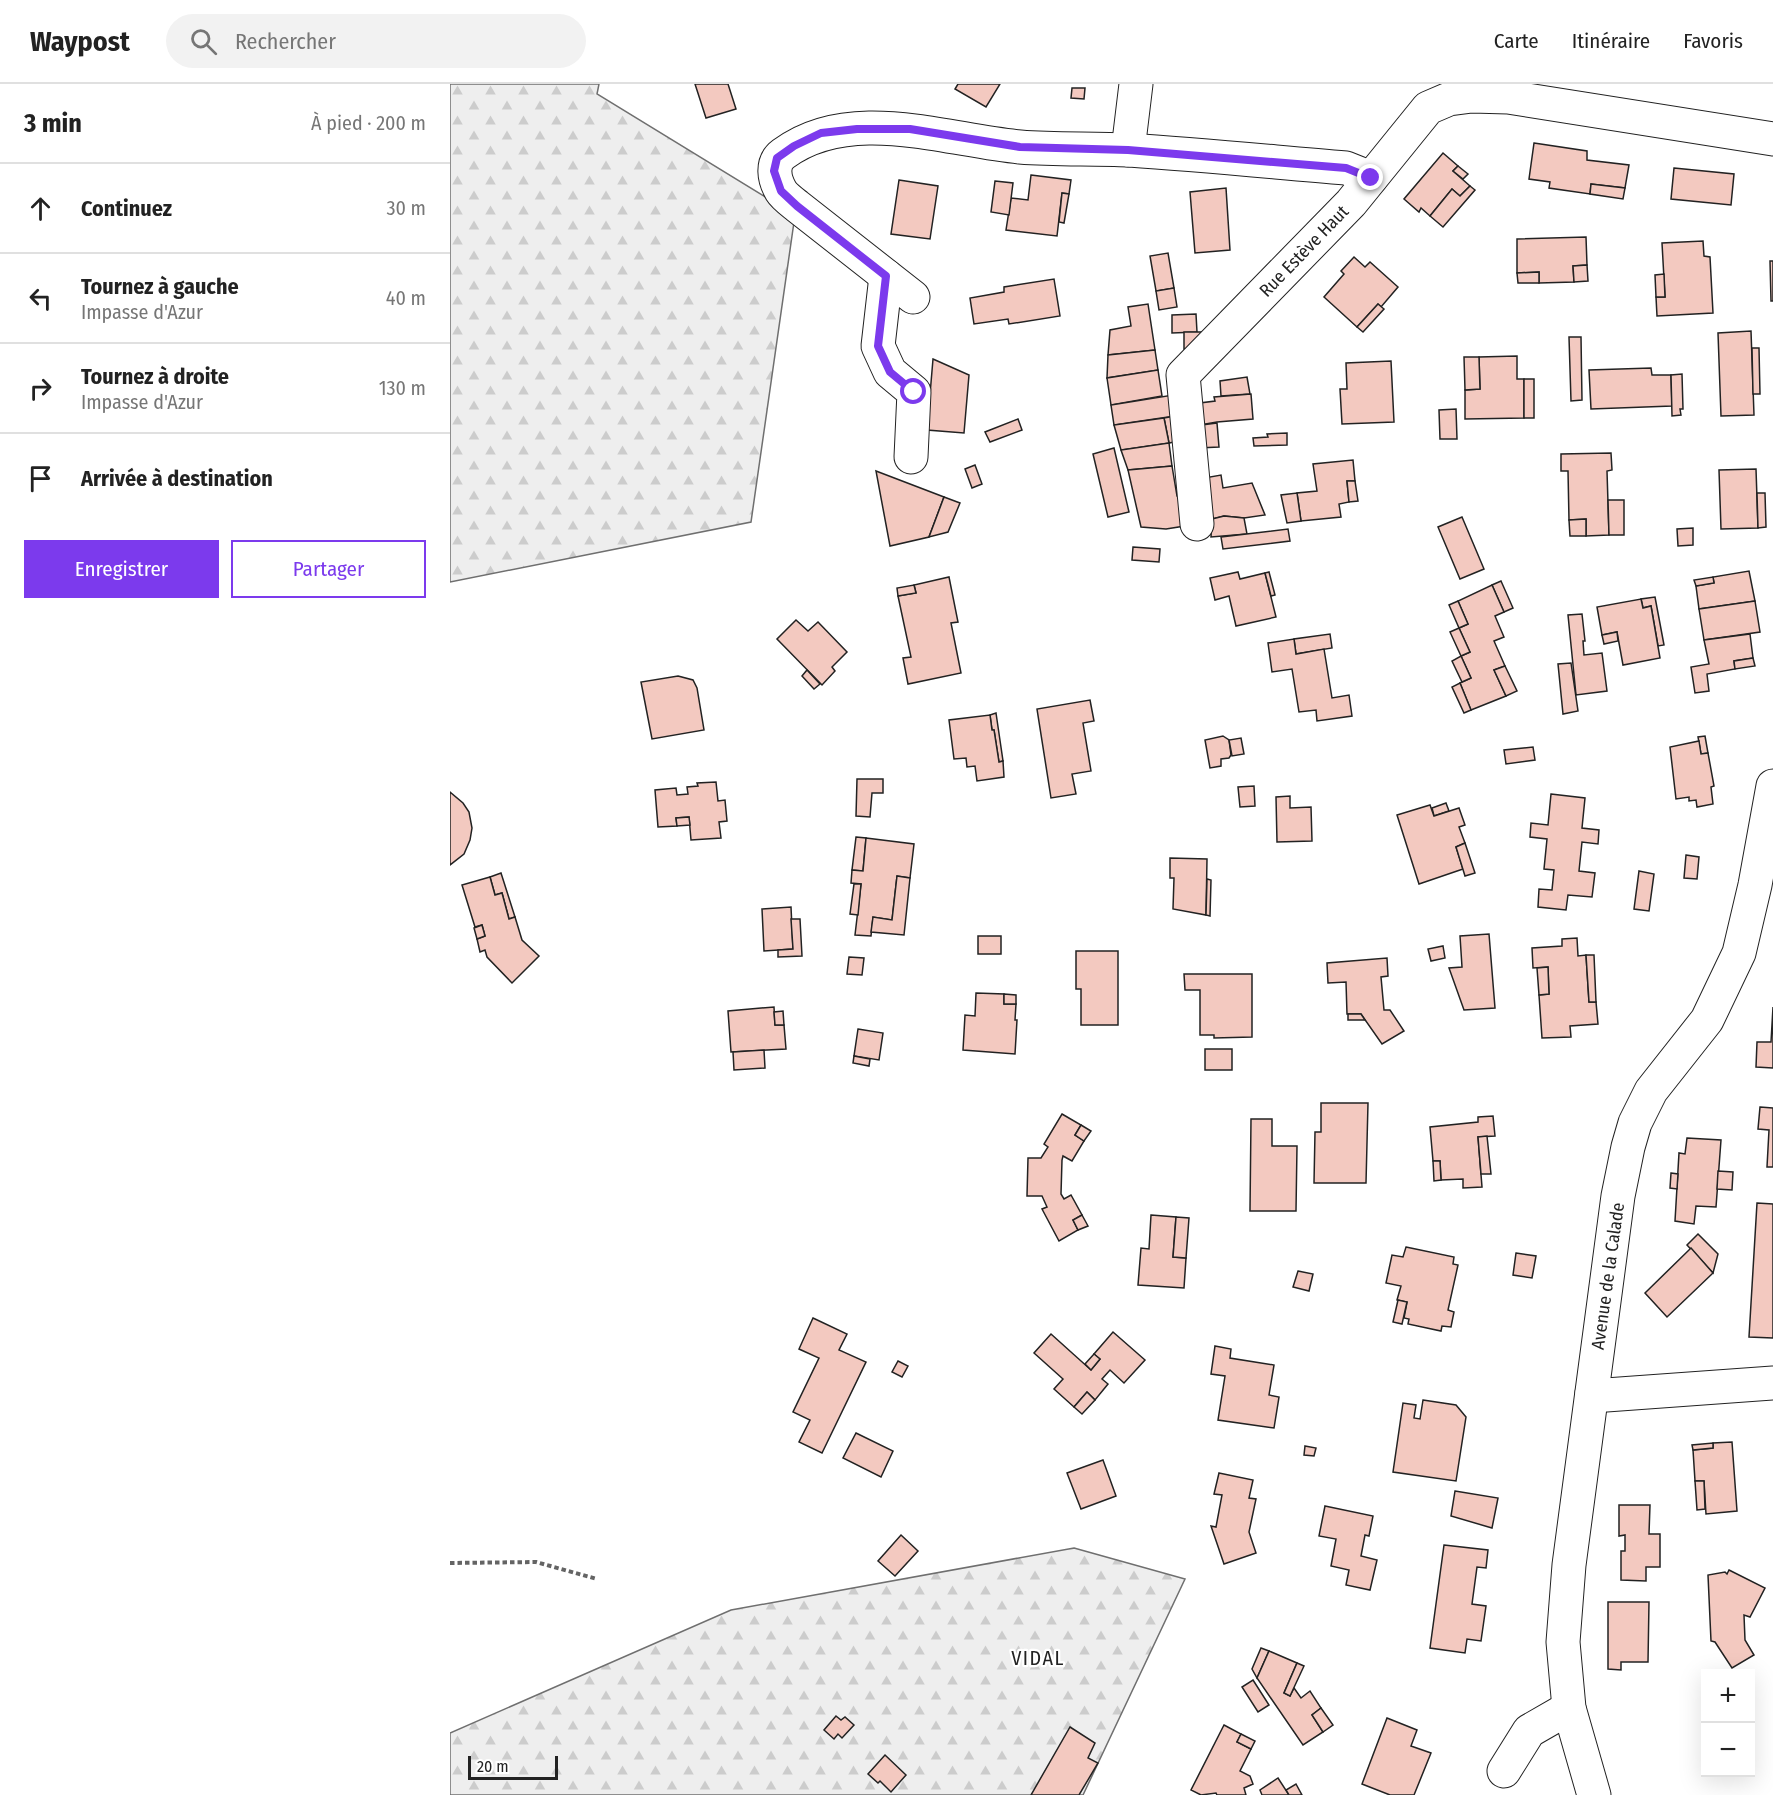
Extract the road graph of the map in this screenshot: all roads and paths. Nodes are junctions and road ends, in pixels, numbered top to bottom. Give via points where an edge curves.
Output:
1 (1136, 84) edge
2 (1773, 140) edge
3 (1128, 150) junction
4 (1371, 178) junction
5 (886, 276) junction
6 (913, 297) dead end
7 (911, 457) dead end
8 (1197, 524) dead end
9 (1773, 786) edge
10 (1773, 1383) edge
11 (1592, 1393) junction
12 (450, 1563) edge
13 (597, 1579) dead end
14 (1569, 1708) junction
15 (1504, 1771) dead end
16 (1594, 1795) edge

1 - 3 street
2 - 4 street, Rue Estève Haut via 1508,97 1472,96 1449,99 1428,108
3 - 4 street via 1346,168
3 - 5 street via 1020,147 910,129 857,129 821,133 777,158 774,171 781,191
4 - 8 street, Rue Estève Haut via 1183,375
5 - 6 street
5 - 7 street via 878,346 890,372 914,392
9 - 11 street, Avenue de la Calade via 1739,952 1707,1020 1651,1091 1635,1123 1618,1196
10 - 11 street
11 - 14 street, Avenue de la Calade via 1563,1642
12 - 13 path via 536,1562
14 - 15 street via 1528,1731
14 - 16 street, Avenue de la Calade

